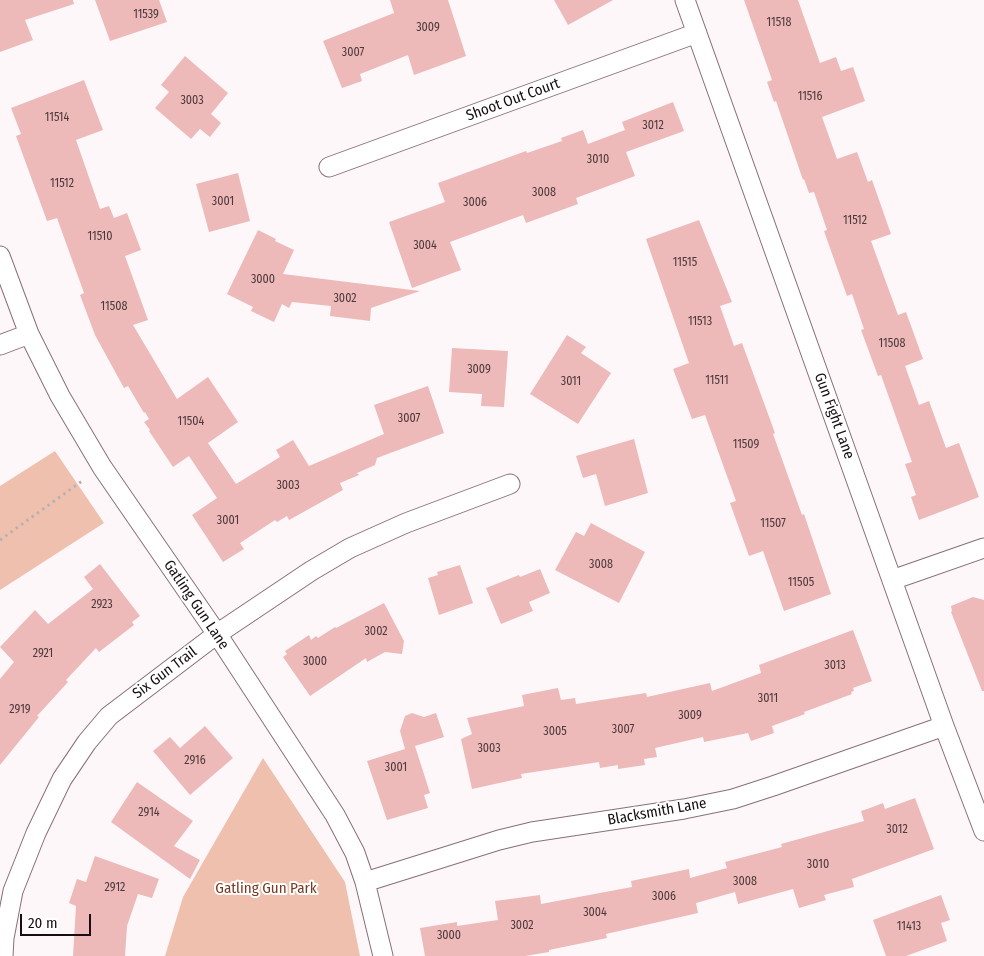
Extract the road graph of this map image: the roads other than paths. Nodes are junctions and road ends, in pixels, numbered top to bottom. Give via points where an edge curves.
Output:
1 (685, 0) edge
2 (698, 33) junction
3 (329, 167) dead end
4 (0, 256) edge
5 (29, 334) junction
6 (0, 345) edge
7 (510, 484) dead end
8 (984, 548) edge
9 (892, 580) junction
10 (217, 634) junction
11 (944, 726) junction
12 (984, 831) edge
13 (365, 882) junction
14 (3, 956) edge
15 (384, 956) edge

1 - 2 street, Gun Fight Lane
2 - 3 street, Shoot Out Court
2 - 9 street, Gun Fight Lane
4 - 5 street, Gatling Gun Lane
5 - 6 street
5 - 10 street, Gatling Gun Lane via 60,396 102,467
7 - 10 street, Six Gun Trail via 406,522 350,548
8 - 9 street
9 - 11 street, Gun Fight Lane
10 - 13 street, Gatling Gun Lane via 335,815
10 - 14 street, Six Gun Trail via 109,716 62,779 13,891
11 - 12 street, Gun Fight Lane
11 - 13 street, Blacksmith Lane via 733,798 684,809 532,832
13 - 15 street, Gatling Gun Lane

